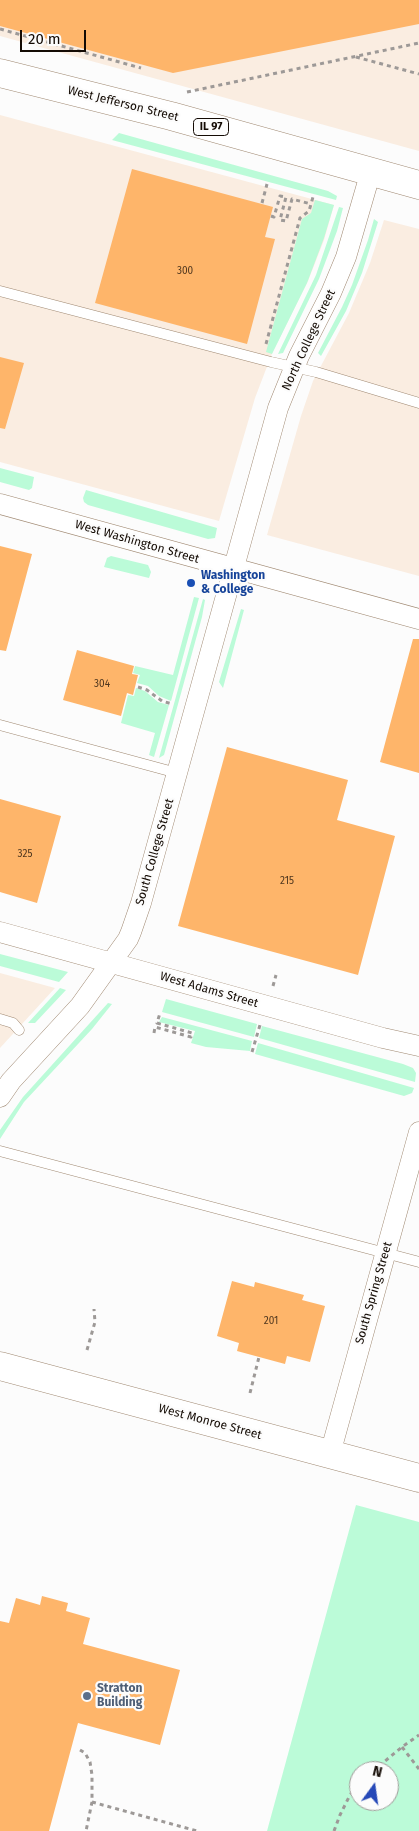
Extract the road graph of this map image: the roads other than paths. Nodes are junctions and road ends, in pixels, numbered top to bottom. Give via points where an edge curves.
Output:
1 (0, 73) edge
2 (371, 171) junction
3 (419, 185) edge
4 (0, 291) edge
5 (294, 368) junction
6 (419, 403) edge
7 (0, 504) edge
8 (234, 569) junction
9 (419, 619) edge
10 (0, 725) edge
11 (177, 773) junction
12 (0, 932) edge
13 (111, 963) junction
14 (0, 1020) edge
15 (19, 1030) dead end
16 (419, 1046) edge
17 (0, 1097) edge
18 (419, 1132) edge
19 (0, 1151) edge
20 (385, 1253) junction
21 (419, 1262) edge
22 (0, 1366) edge
23 (330, 1454) junction
24 (419, 1478) edge

1 - 2 main road, West Jefferson Street / IL 97
2 - 3 main road, West Jefferson Street / IL 97
2 - 5 street, North College Street via 346,256
4 - 5 lane
5 - 6 lane
5 - 8 street, North College Street via 278,408
7 - 8 street, West Washington Street
8 - 9 street, West Washington Street
8 - 11 street, South College Street
10 - 11 lane
11 - 13 street, South College Street via 131,932
12 - 13 street, West Adams Street
13 - 16 street, West Adams Street
13 - 17 street, South College Street via 80,1006
14 - 15 lane via 12,1023
18 - 20 street, South Spring Street
19 - 20 lane
20 - 21 lane
20 - 23 street, South Spring Street
22 - 23 main road, West Monroe Street
23 - 24 main road, West Monroe Street

